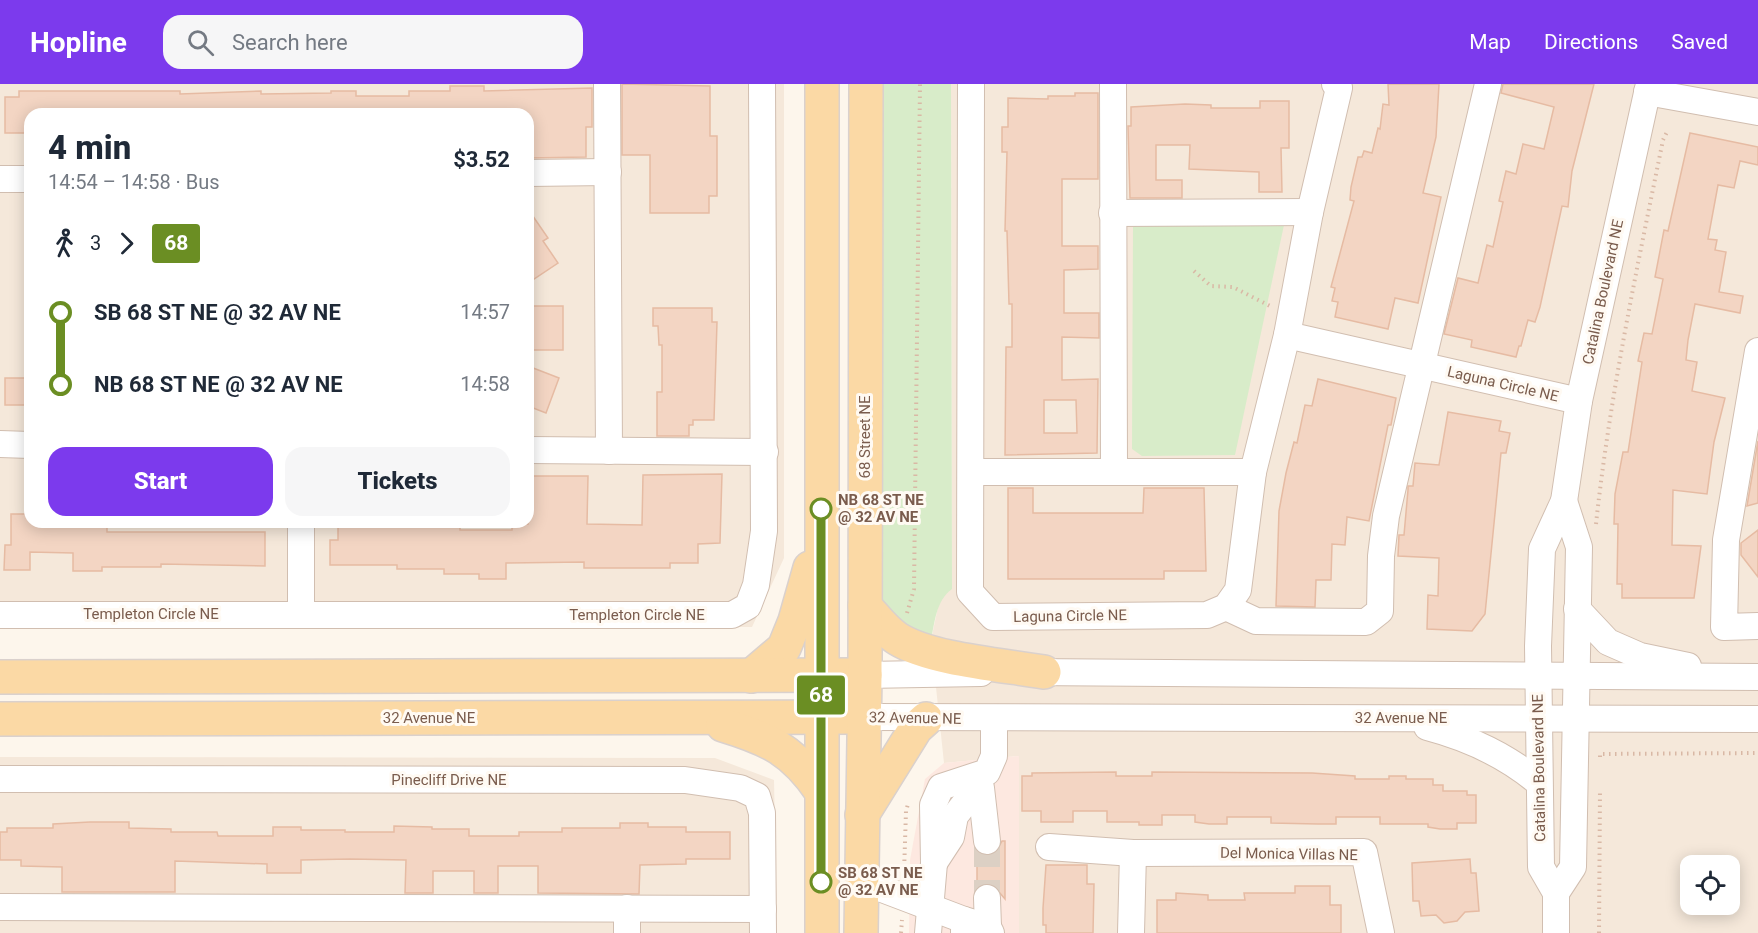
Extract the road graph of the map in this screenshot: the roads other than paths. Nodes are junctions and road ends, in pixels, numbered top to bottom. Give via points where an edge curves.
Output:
1 (607, 84) edge
2 (762, 84) edge
3 (822, 84) edge
4 (866, 84) edge
5 (971, 84) edge
6 (1113, 84) edge
7 (1335, 84) edge
8 (1488, 84) edge
9 (1648, 88) edge
10 (1758, 112) edge
11 (608, 172) junction
12 (534, 173) edge
13 (0, 179) edge
14 (24, 179) edge
15 (1310, 212) junction
16 (1112, 213) junction
17 (1289, 324) junction
18 (1758, 351) edge
19 (1421, 366) junction
20 (1579, 401) junction
21 (0, 444) edge
22 (24, 445) edge
23 (534, 450) edge
24 (609, 451) junction
25 (765, 452) junction
26 (1114, 471) junction
27 (971, 472) junction
28 (1253, 472) junction
29 (1564, 501) junction
30 (821, 526) junction
31 (301, 528) edge
32 (865, 606) junction
33 (1226, 608) junction
34 (1577, 609) junction
35 (302, 614) junction
36 (0, 615) edge
37 (1758, 626) edge
38 (1044, 672) junction
39 (821, 674) junction
40 (865, 675) junction
41 (751, 676) junction
42 (1538, 676) junction
43 (1575, 676) junction
44 (1746, 677) edge
45 (0, 678) edge
46 (695, 717) junction
47 (821, 717) junction
48 (864, 717) junction
49 (1364, 718) junction
50 (1538, 718) junction
51 (0, 719) edge
52 (926, 719) junction
53 (994, 719) junction
54 (1575, 719) junction
55 (1758, 719) edge
56 (987, 772) junction
57 (0, 779) edge
58 (1539, 783) junction
59 (821, 791) junction
60 (982, 803) junction
61 (861, 817) junction
62 (987, 841) tunnel mouth
63 (1049, 847) dead end
64 (1133, 853) junction
65 (934, 863) junction
66 (861, 881) junction
67 (1556, 893) junction
68 (987, 898) tunnel mouth
69 (928, 906) junction
70 (0, 907) edge
71 (627, 921) edge
72 (763, 921) edge
73 (977, 928) edge
74 (822, 933) edge
75 (861, 933) edge
76 (928, 933) edge
77 (1131, 933) edge
78 (1381, 933) edge
79 (1556, 933) edge

1 - 11 street
2 - 25 street, Templeton Circle NE
3 - 30 main road
4 - 32 main road, 68 Street NE
5 - 27 street, Laguna Circle NE
6 - 16 street
7 - 15 street via 1339,87
8 - 19 street
9 - 10 street
9 - 20 street, Catalina Boulevard NE
11 - 12 street
11 - 24 street
13 - 14 street
15 - 16 street
15 - 17 street
16 - 26 street
17 - 19 street, Laguna Circle NE
17 - 28 street
18 - 37 street via 1725,540 1724,627
19 - 20 street, Laguna Circle NE
19 - 33 street via 1386,516 1380,611 1366,622 1256,621
20 - 29 street, Catalina Boulevard NE
21 - 22 street
23 - 24 street
24 - 25 street
25 - 35 street, Templeton Circle NE via 764,531 756,585 748,606 732,615
26 - 27 street
26 - 28 street
27 - 33 street, Laguna Circle NE via 970,592 993,617 1207,615
28 - 33 street via 1238,590
29 - 34 street, Catalina Boulevard NE via 1579,547
29 - 42 street, Catalina Boulevard NE via 1542,549
30 - 39 main road
30 - 41 main road via 784,648
31 - 35 street
32 - 38 main road via 883,626 908,643 935,653
32 - 40 main road, 68 Street NE
34 - 43 street, Catalina Boulevard NE
34 - 44 street via 1608,642 1640,656
35 - 36 street, Templeton Circle NE
38 - 40 street
38 - 42 street
39 - 40 main road
39 - 41 main road
39 - 47 main road
40 - 48 main road, 68 Street NE
41 - 45 main road
42 - 43 street
42 - 50 street, Catalina Boulevard NE
43 - 44 street
43 - 54 street, Catalina Boulevard NE
46 - 47 main road, 32 Avenue NE
46 - 51 main road, 32 Avenue NE
46 - 59 main road via 754,734 792,755
47 - 48 main road, 32 Avenue NE
47 - 59 main road
48 - 52 street, 32 Avenue NE
48 - 61 main road, 68 Street NE
49 - 50 street, 32 Avenue NE
49 - 53 street, 32 Avenue NE
49 - 58 street via 1428,727 1464,738 1507,759
50 - 54 street, 32 Avenue NE
50 - 58 street, Catalina Boulevard NE
52 - 53 street, 32 Avenue NE
52 - 61 main road via 916,728
53 - 56 street via 994,756
54 - 55 street, 32 Avenue NE
54 - 67 street, Catalina Boulevard NE via 1573,867
56 - 60 street via 981,788
56 - 65 street via 941,787 933,805
57 - 72 street, Pinecliff Drive NE via 686,780 740,788 757,796 762,813
58 - 67 street, Catalina Boulevard NE via 1541,867
59 - 74 main road
60 - 62 street
60 - 65 street via 965,803 955,816 951,837
61 - 66 main road, 68 Street NE
63 - 64 street, Del Monica Villas NE
64 - 77 street
64 - 78 street, Del Monica Villas NE via 1364,852
65 - 69 street
66 - 69 street
66 - 75 main road, 68 Street NE
67 - 79 street, Catalina Boulevard NE
68 - 73 street
69 - 73 street
69 - 76 street
70 - 71 street
71 - 72 street

